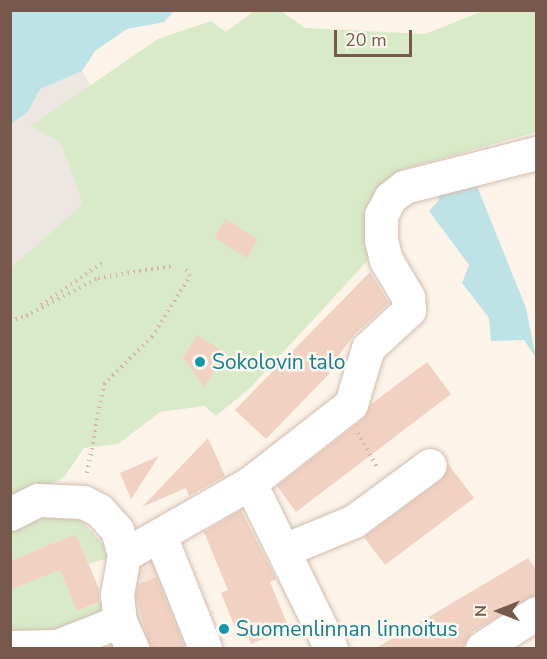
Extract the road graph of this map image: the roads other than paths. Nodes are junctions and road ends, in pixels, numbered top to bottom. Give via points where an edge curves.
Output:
1 (537, 153) edge
2 (430, 465) dead end
3 (250, 483) junction
4 (10, 514) edge
5 (161, 538) junction
6 (284, 550) junction
7 (124, 555) junction
8 (537, 613) edge
9 (126, 634) edge
10 (10, 647) edge
11 (205, 648) edge
12 (331, 648) edge
13 (482, 648) edge

1 - 3 lane via 404,187 390,198 381,215 381,240 386,260 408,297 409,310 368,348 351,404
2 - 6 lane via 354,520
3 - 5 lane
3 - 6 lane
4 - 7 lane via 38,500 83,502 99,510 117,530
5 - 7 lane
5 - 11 lane
6 - 12 lane
7 - 9 lane via 117,594
8 - 13 lane
9 - 10 lane via 57,646

